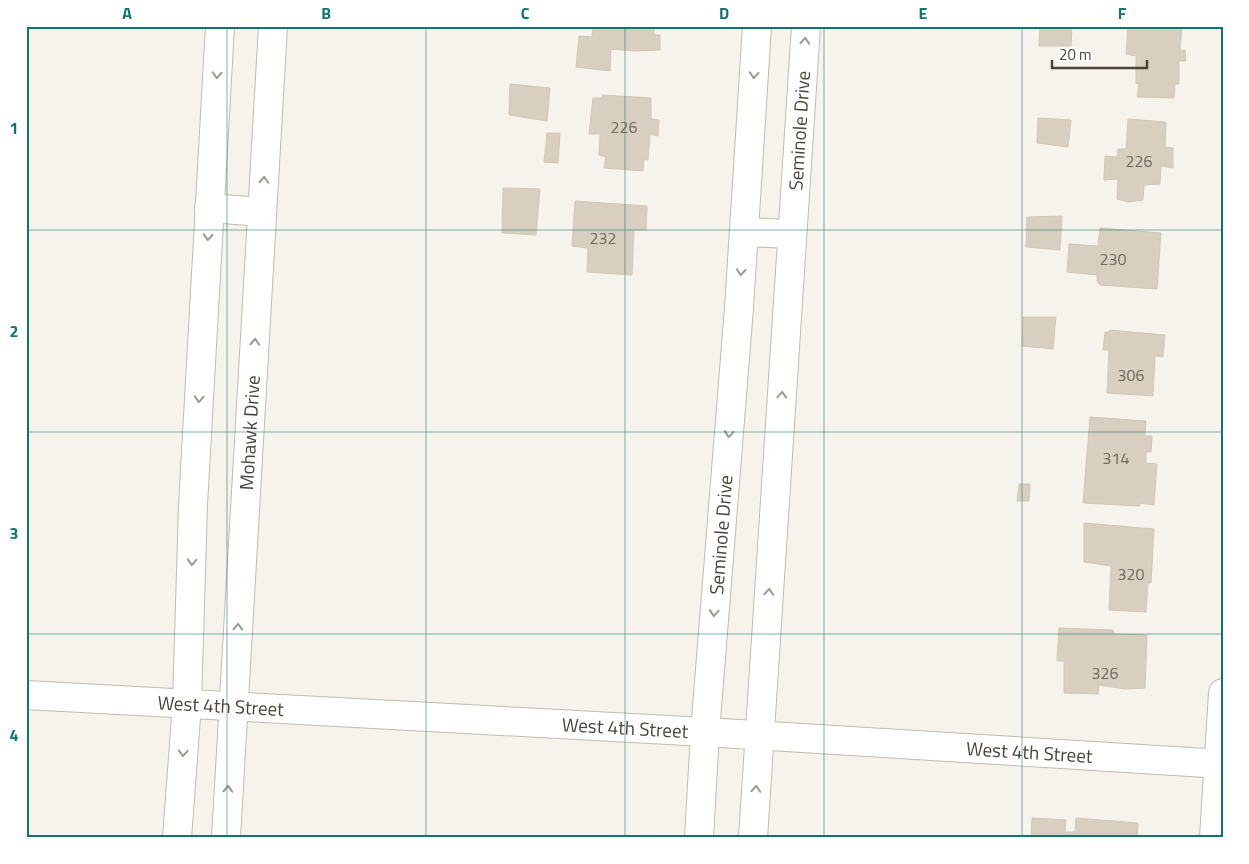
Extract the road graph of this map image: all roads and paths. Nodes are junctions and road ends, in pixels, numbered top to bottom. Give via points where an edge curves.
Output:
1 (220, 26) edge
2 (273, 26) edge
3 (757, 26) edge
4 (806, 26) edge
5 (210, 208) junction
6 (262, 212) junction
7 (744, 232) junction
8 (792, 234) junction
9 (1223, 693) edge
10 (26, 695) edge
11 (187, 704) junction
12 (233, 705) junction
13 (705, 732) junction
14 (759, 736) junction
15 (1220, 764) edge
16 (177, 838) edge
17 (226, 838) edge
18 (699, 838) edge
19 (753, 838) edge
20 (1214, 838) edge

1 -> 5 street
6 -> 2 street, Mohawk Drive
3 -> 7 street, Seminole Drive
8 -> 4 street, Seminole Drive
5 - 6 street
5 -> 11 street
12 -> 6 street, Mohawk Drive
7 - 8 street
7 -> 13 street, Seminole Drive
14 -> 8 street, Seminole Drive
9 - 15 street
10 - 11 street, West 4th Street
11 - 12 street, West 4th Street
11 -> 16 street
12 - 13 street, West 4th Street
17 -> 12 street, Mohawk Drive
13 - 14 street, West 4th Street
13 - 18 street, Seminole Drive
14 - 15 street, West 4th Street
19 -> 14 street, Seminole Drive
15 - 20 street

